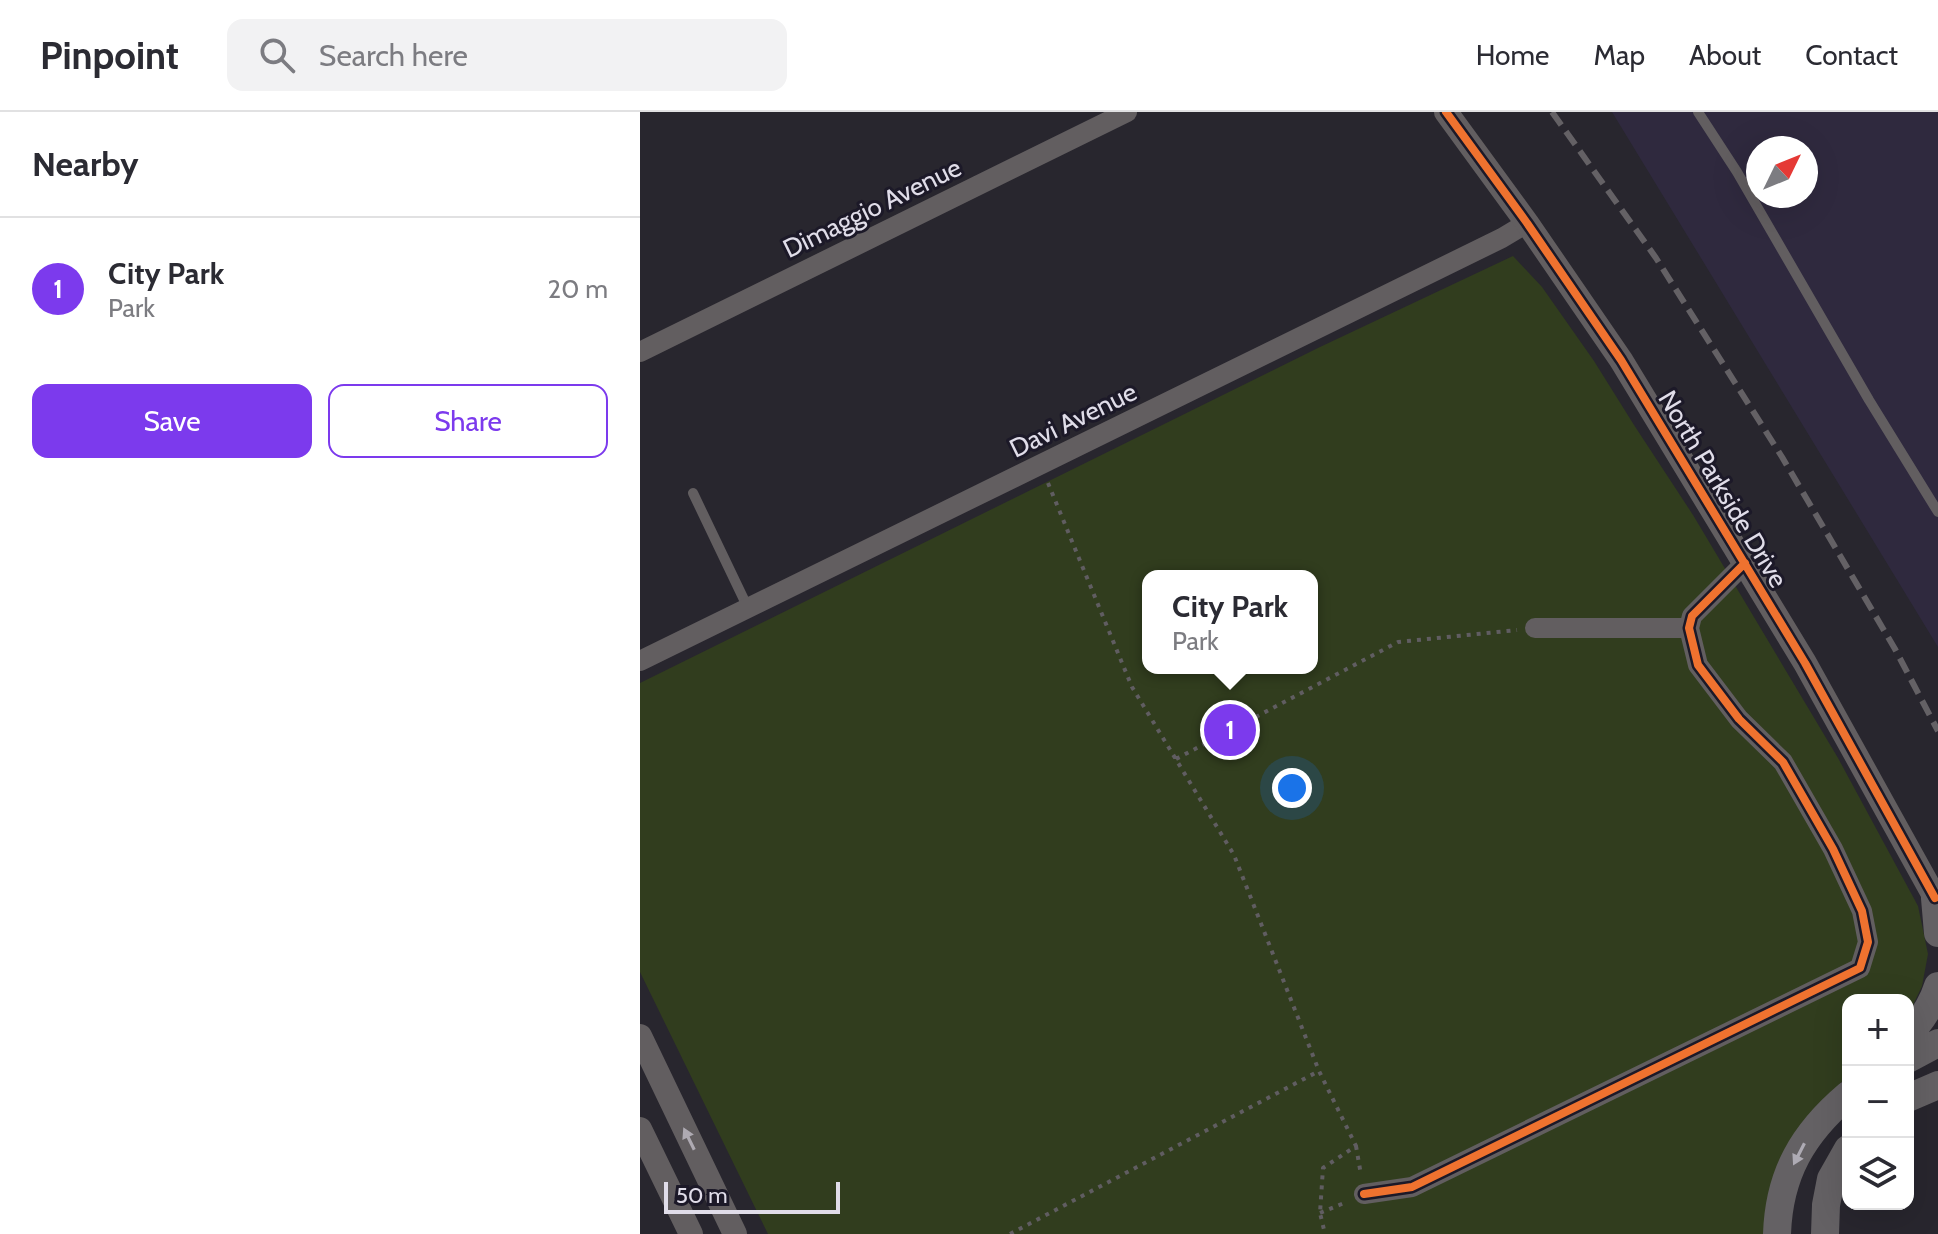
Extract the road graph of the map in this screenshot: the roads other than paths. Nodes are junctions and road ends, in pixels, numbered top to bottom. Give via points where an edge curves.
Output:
1 (1127, 112) edge
2 (1446, 112) edge
3 (1698, 112) edge
4 (1527, 223) junction
5 (640, 352) edge
6 (693, 493) dead end
7 (1938, 512) edge
8 (1745, 563) junction
9 (748, 608) junction
10 (1535, 628) road end
11 (1689, 628) junction
12 (640, 661) edge
13 (1936, 900) edge
14 (1938, 933) edge
15 (1938, 986) edge
16 (1914, 1029) edge
17 (640, 1036) edge
18 (1938, 1043) edge
19 (1914, 1056) edge
20 (1938, 1085) edge
21 (1914, 1095) edge
22 (1842, 1100) edge
23 (640, 1129) edge
24 (1842, 1160) edge
25 (1364, 1194) dead end
26 (691, 1234) edge
27 (735, 1234) edge
28 (1777, 1234) edge
29 (1825, 1234) edge

1 - 5 street, Dimaggio Avenue
2 - 4 street, North Parkside Drive
3 - 7 lane
4 - 8 street, North Parkside Drive via 1621,360
4 - 9 street, Davi Avenue
6 - 9 lane
8 - 11 street via 1692,616
8 - 13 street, North Parkside Drive
9 - 12 street, Davi Avenue
10 - 11 street
11 - 25 street via 1698,665 1739,719 1783,762 1833,849 1862,911 1868,942 1860,968 1412,1187
13 - 14 main road
15 - 16 main road
27 -> 17 street
18 - 19 main road
20 - 21 main road
22 -> 28 main road via 1812,1130 1798,1154 1778,1206
23 - 26 street
24 - 29 main road via 1831,1179

